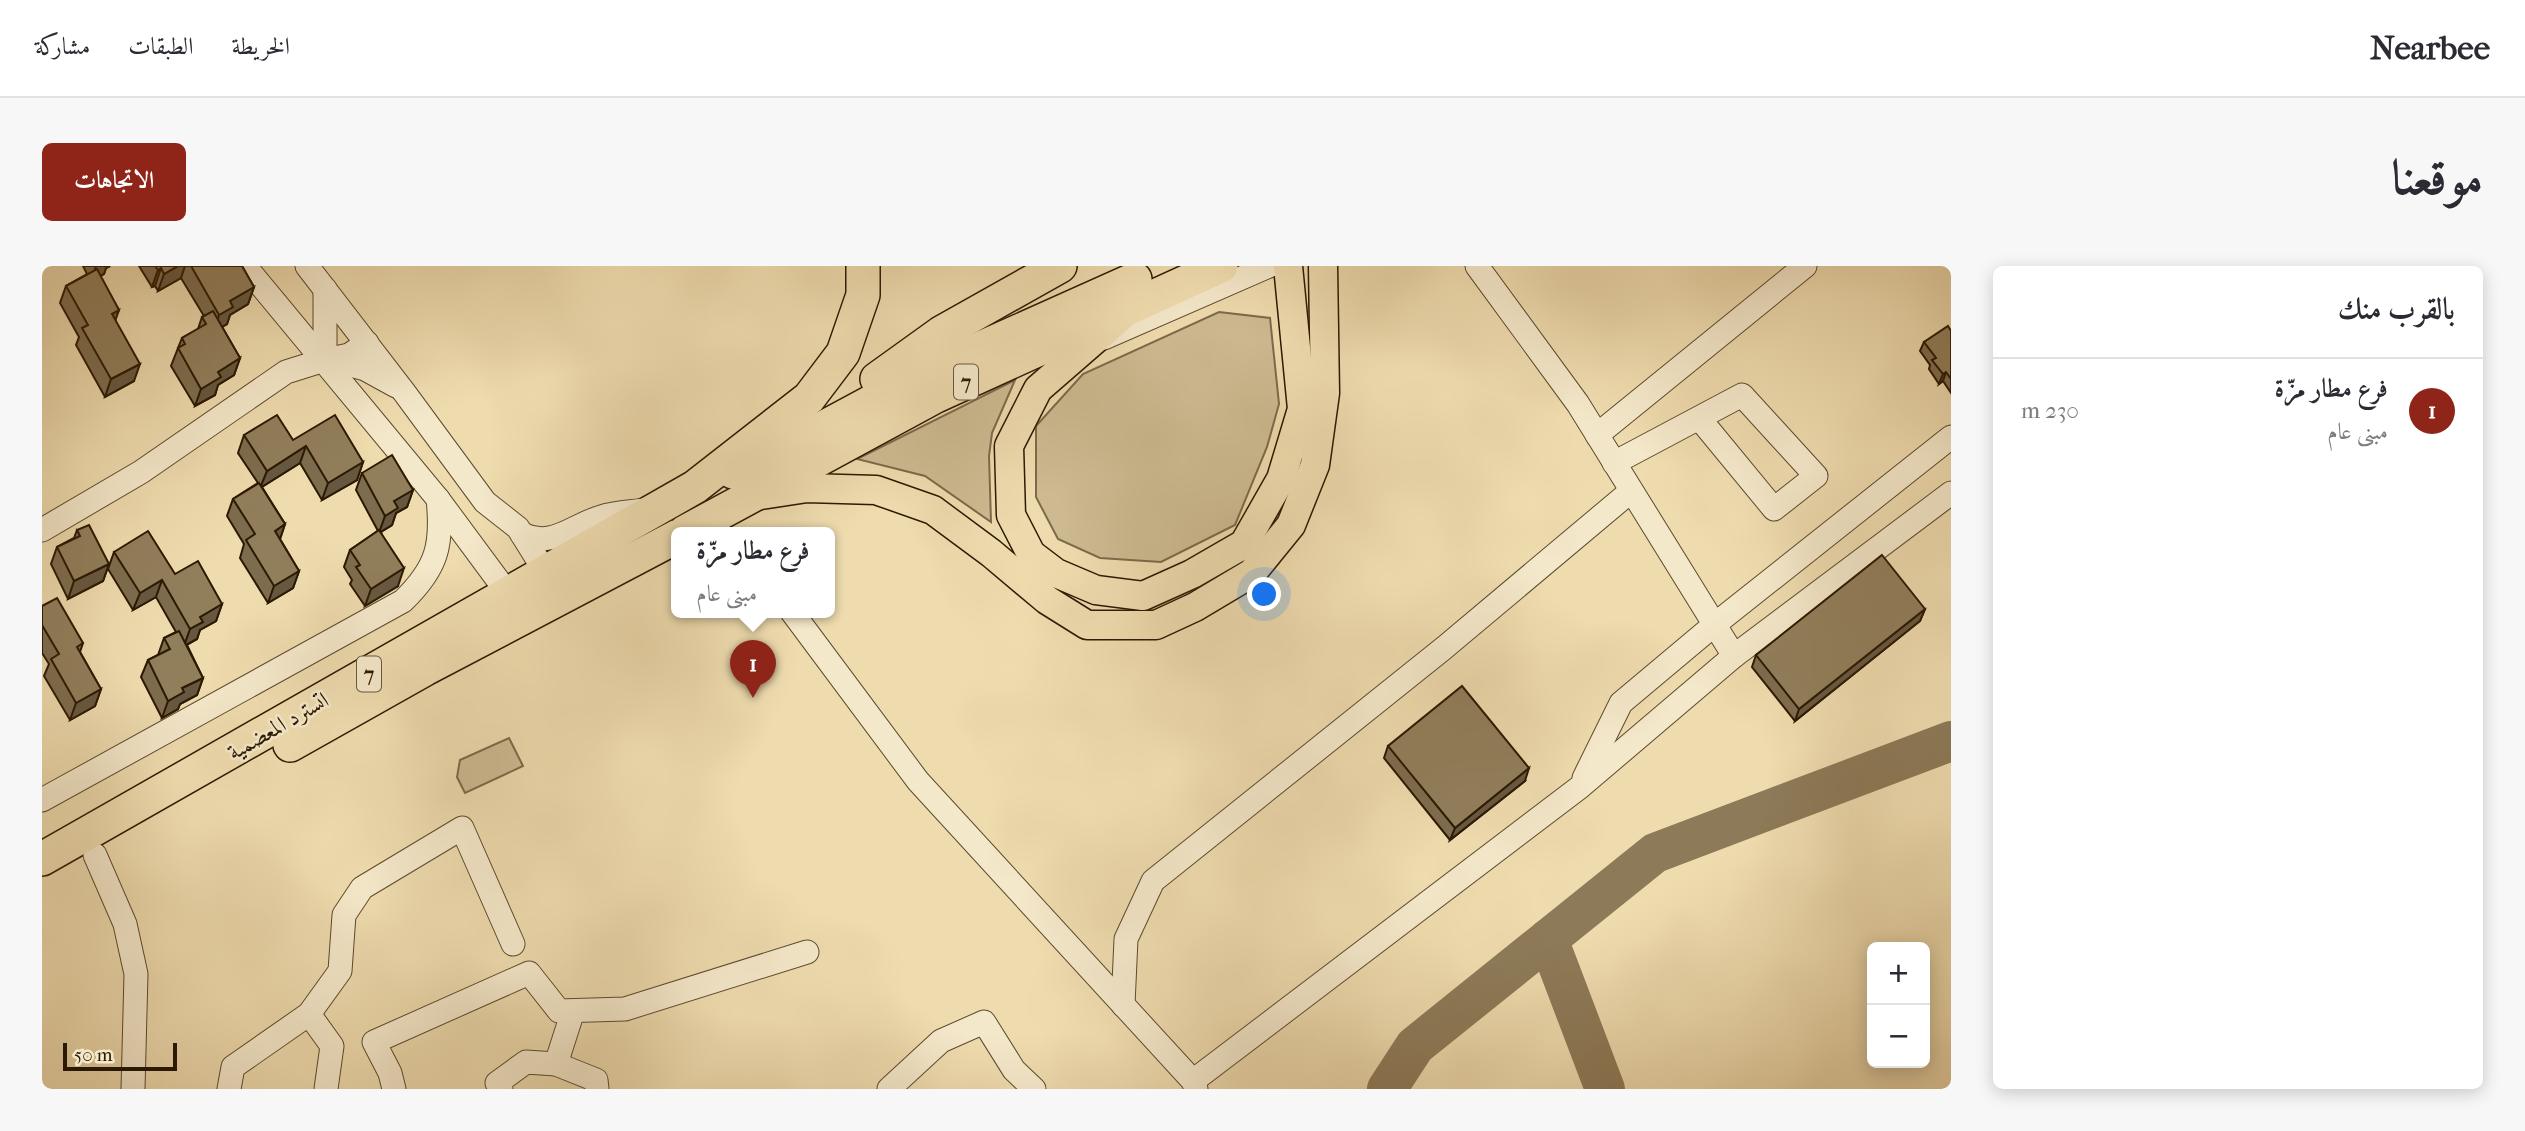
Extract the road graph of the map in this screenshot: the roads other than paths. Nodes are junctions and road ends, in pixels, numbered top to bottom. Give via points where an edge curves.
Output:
1 (244, 266) edge
2 (307, 266) edge
3 (863, 266) edge
4 (1059, 266) edge
5 (1165, 266) edge
6 (1221, 266) edge
7 (1269, 266) edge
8 (1289, 266) edge
9 (1477, 266) edge
10 (1805, 266) edge
11 (1323, 274) edge
12 (325, 289) junction
13 (1135, 304) junction
14 (361, 335) junction
15 (1095, 342) junction
16 (326, 358) junction
17 (404, 392) junction
18 (1699, 418) junction
19 (1597, 435) junction
20 (1951, 437) edge
21 (769, 457) junction
22 (1614, 463) junction
23 (695, 487) junction
24 (1631, 491) junction
25 (1951, 493) edge
26 (751, 496) junction
27 (438, 499) junction
28 (657, 509) junction
29 (725, 523) edge
30 (707, 527) edge
31 (42, 530) edge
32 (522, 534) junction
33 (671, 540) edge
34 (546, 573) junction
35 (509, 595) junction
36 (796, 618) edge
37 (1714, 625) junction
38 (1734, 656) junction
39 (1580, 787) junction
40 (42, 800) edge
41 (95, 855) junction
42 (42, 859) edge
43 (42, 884) edge
44 (513, 944) dead end
45 (807, 952) dead end
46 (1123, 1005) junction
47 (573, 1011) junction
48 (309, 1014) junction
49 (556, 1065) junction
50 (1194, 1085) edge
51 (133, 1089) edge
52 (229, 1089) edge
53 (326, 1089) edge
54 (394, 1089) edge
55 (501, 1089) edge
56 (597, 1089) edge
57 (888, 1089) edge
58 (1034, 1089) edge

1 - 16 street
2 - 12 street
3 - 23 highway via 863,295 843,353 809,398
4 - 21 highway via 941,333
5 - 21 highway, 7 via 925,373
6 - 13 highway, 7
7 - 15 street
8 - 15 main road via 1302,410 1281,479 1244,544 1192,575 1143,596 1096,590 1056,573 1031,554 1011,515 1009,446 1038,389
9 - 19 street
10 - 19 street
11 - 26 main road via 1325,393 1315,465 1291,525 1252,573 1156,625 1087,625 1047,600 933,510 876,490 807,488
12 - 14 street
12 - 16 street
13 - 15 main road
13 - 26 highway, 7 via 936,396
14 - 16 street via 349,355
14 - 17 street
16 - 17 street via 375,374
16 - 27 street
16 - 31 street via 286,372 141,472
17 - 32 street via 485,502
18 - 18 street via 1742,395 1816,476 1774,509
18 - 22 street
19 - 22 street
20 - 37 street
21 - 23 highway, 7
22 - 24 street
23 - 28 highway, اتسترد المعضمية / 7
24 - 37 street
24 - 46 street via 1153,881 1126,939
25 - 38 street
26 - 29 highway, 7
27 - 35 street
27 - 40 street via 438,553 419,585 403,601
28 - 32 street via 602,516 548,539
28 - 34 highway, اتسترد المعضمية / 7
29 - 30 highway, 7
32 - 34 street
33 - 41 highway, 7 via 425,670
34 - 35 highway, اتسترد المعضمية / 7
35 - 42 highway, اتسترد المعضمية / 7
36 - 46 street via 918,781
37 - 38 street
37 - 39 street via 1621,703
38 - 39 street
39 - 50 street
41 - 43 highway, 7
41 - 51 street via 125,925 135,974
44 - 48 street via 462,828 362,888 344,915 340,971
45 - 47 street via 625,1009
46 - 50 street
47 - 49 street
47 - 54 street via 559,1011 529,974 517,979 374,1042
48 - 52 street via 233,1067
48 - 53 street via 332,1046
49 - 55 street via 526,1062 497,1083
49 - 56 street via 596,1080
57 - 58 street via 942,1041 984,1022 1014,1070

